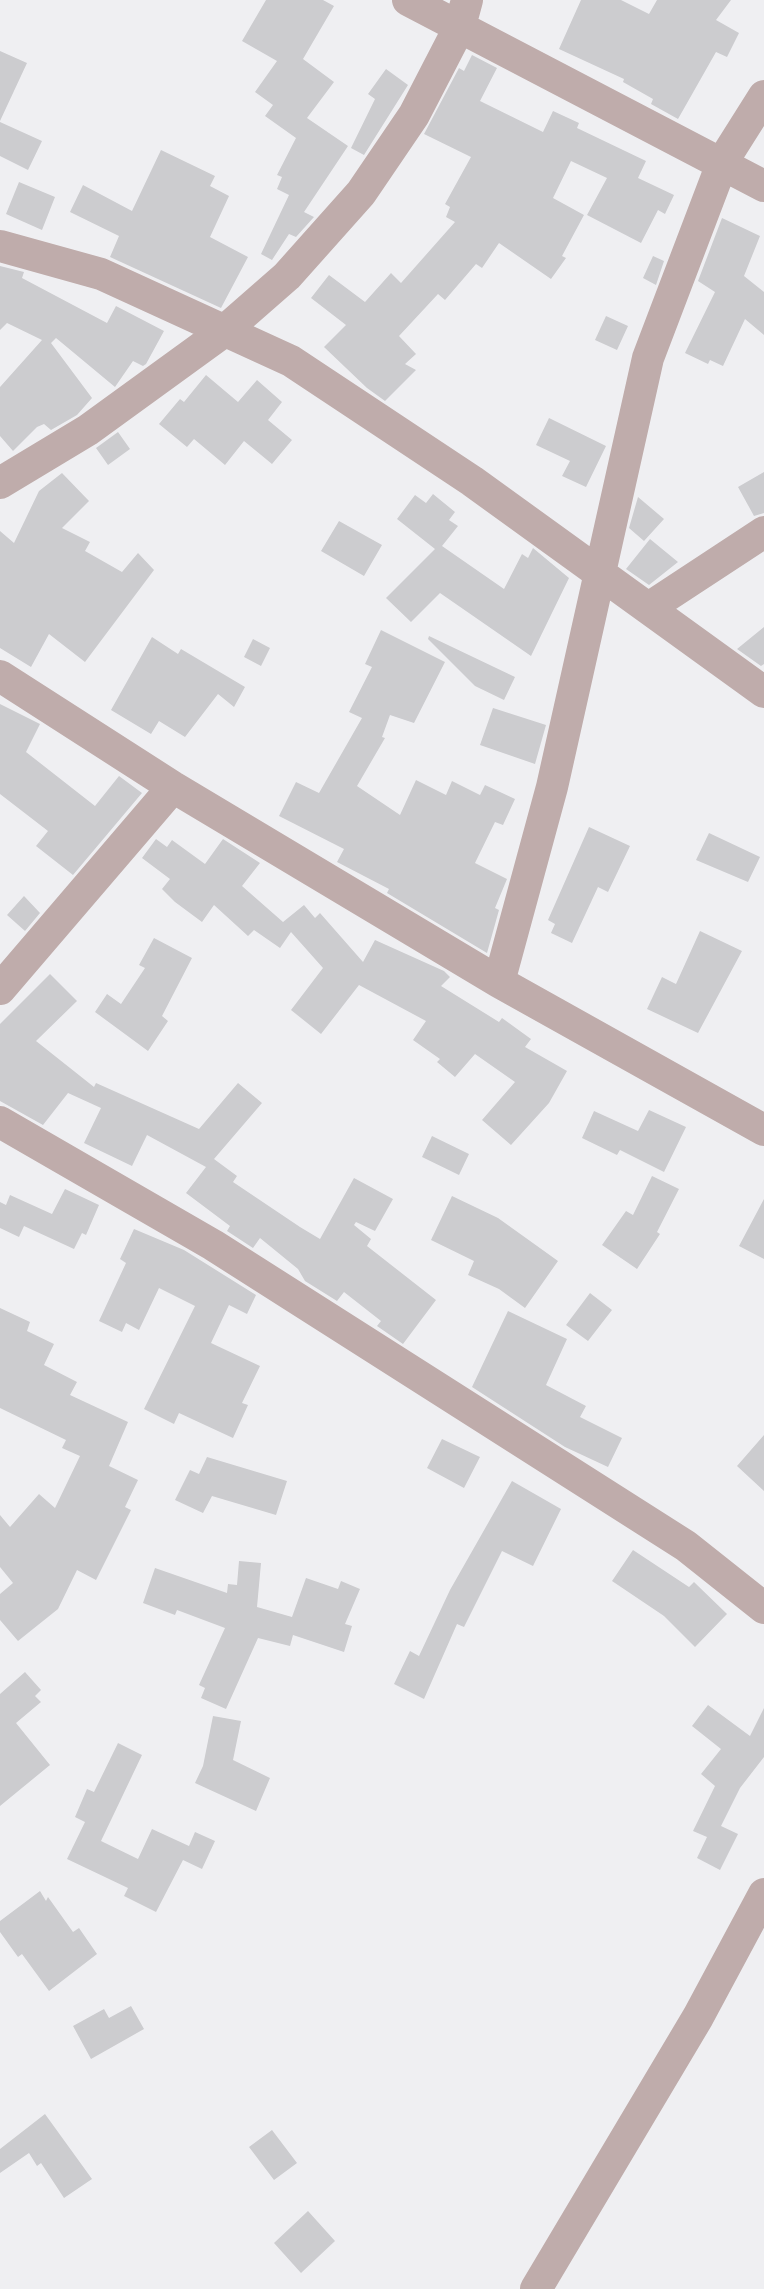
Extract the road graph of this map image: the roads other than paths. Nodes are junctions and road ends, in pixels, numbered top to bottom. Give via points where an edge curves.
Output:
1 (408, 0) edge
2 (463, 13) edge
3 (764, 96) edge
4 (723, 161) junction
5 (764, 186) edge
6 (0, 246) edge
7 (223, 332) junction
8 (0, 483) edge
9 (764, 532) edge
10 (597, 573) junction
11 (650, 607) junction
12 (0, 676) edge
13 (764, 692) edge
14 (173, 787) junction
15 (499, 982) junction
16 (0, 989) edge
17 (0, 1122) edge
18 (764, 1130) edge
19 (764, 1608) edge
20 (764, 1894) edge
21 (536, 2289) edge

1 - 2 street
2 - 4 street
2 - 7 street via 414,115 361,193 287,276
3 - 4 street
4 - 5 street
4 - 10 street via 648,358
6 - 7 street via 101,274
7 - 8 street via 88,430
7 - 10 street via 291,361 472,481
9 - 11 street
10 - 11 street
10 - 15 street via 552,787
11 - 13 street
12 - 14 street
14 - 15 street
14 - 16 street
15 - 18 street
17 - 19 street via 213,1245 686,1546
20 - 21 street via 698,2017

